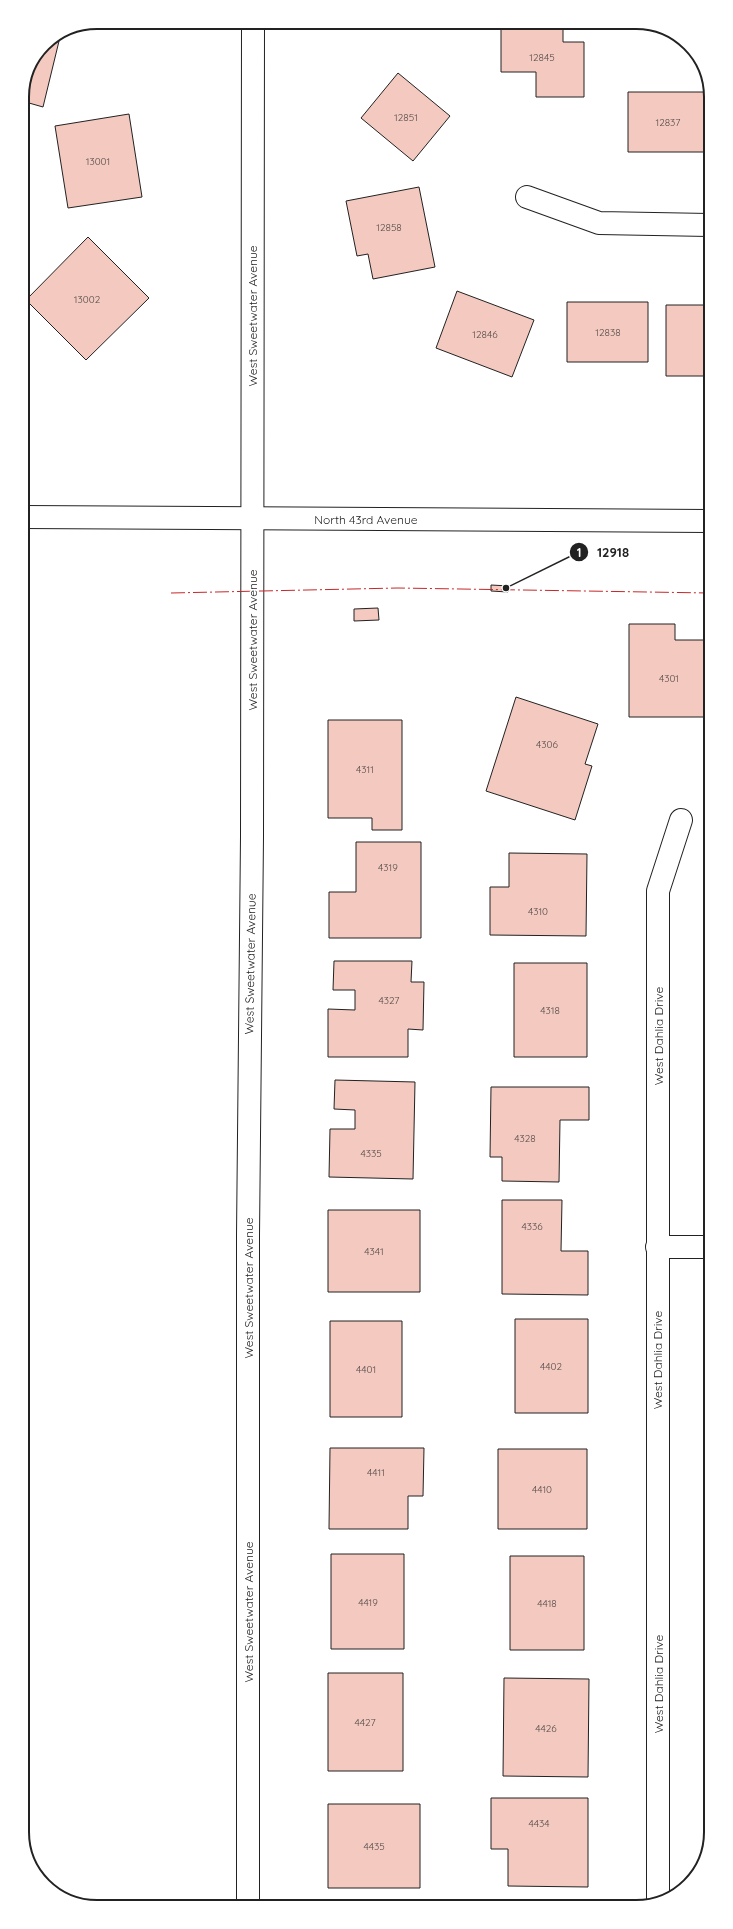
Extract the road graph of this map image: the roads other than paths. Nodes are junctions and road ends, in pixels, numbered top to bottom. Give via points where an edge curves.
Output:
1 (253, 29) edge
2 (526, 197) dead end
3 (704, 225) edge
4 (29, 517) edge
5 (252, 519) junction
6 (704, 521) edge
7 (681, 820) dead end
8 (657, 1247) junction
9 (704, 1247) edge
10 (658, 1897) edge
11 (248, 1900) edge

1 - 5 street, West Sweetwater Avenue
2 - 3 street via 599,223
4 - 5 street, North 43rd Avenue
5 - 6 street, North 43rd Avenue
5 - 11 street, West Sweetwater Avenue
7 - 8 street, West Dahlia Drive via 658,891
8 - 9 street
8 - 10 street, West Dahlia Drive

